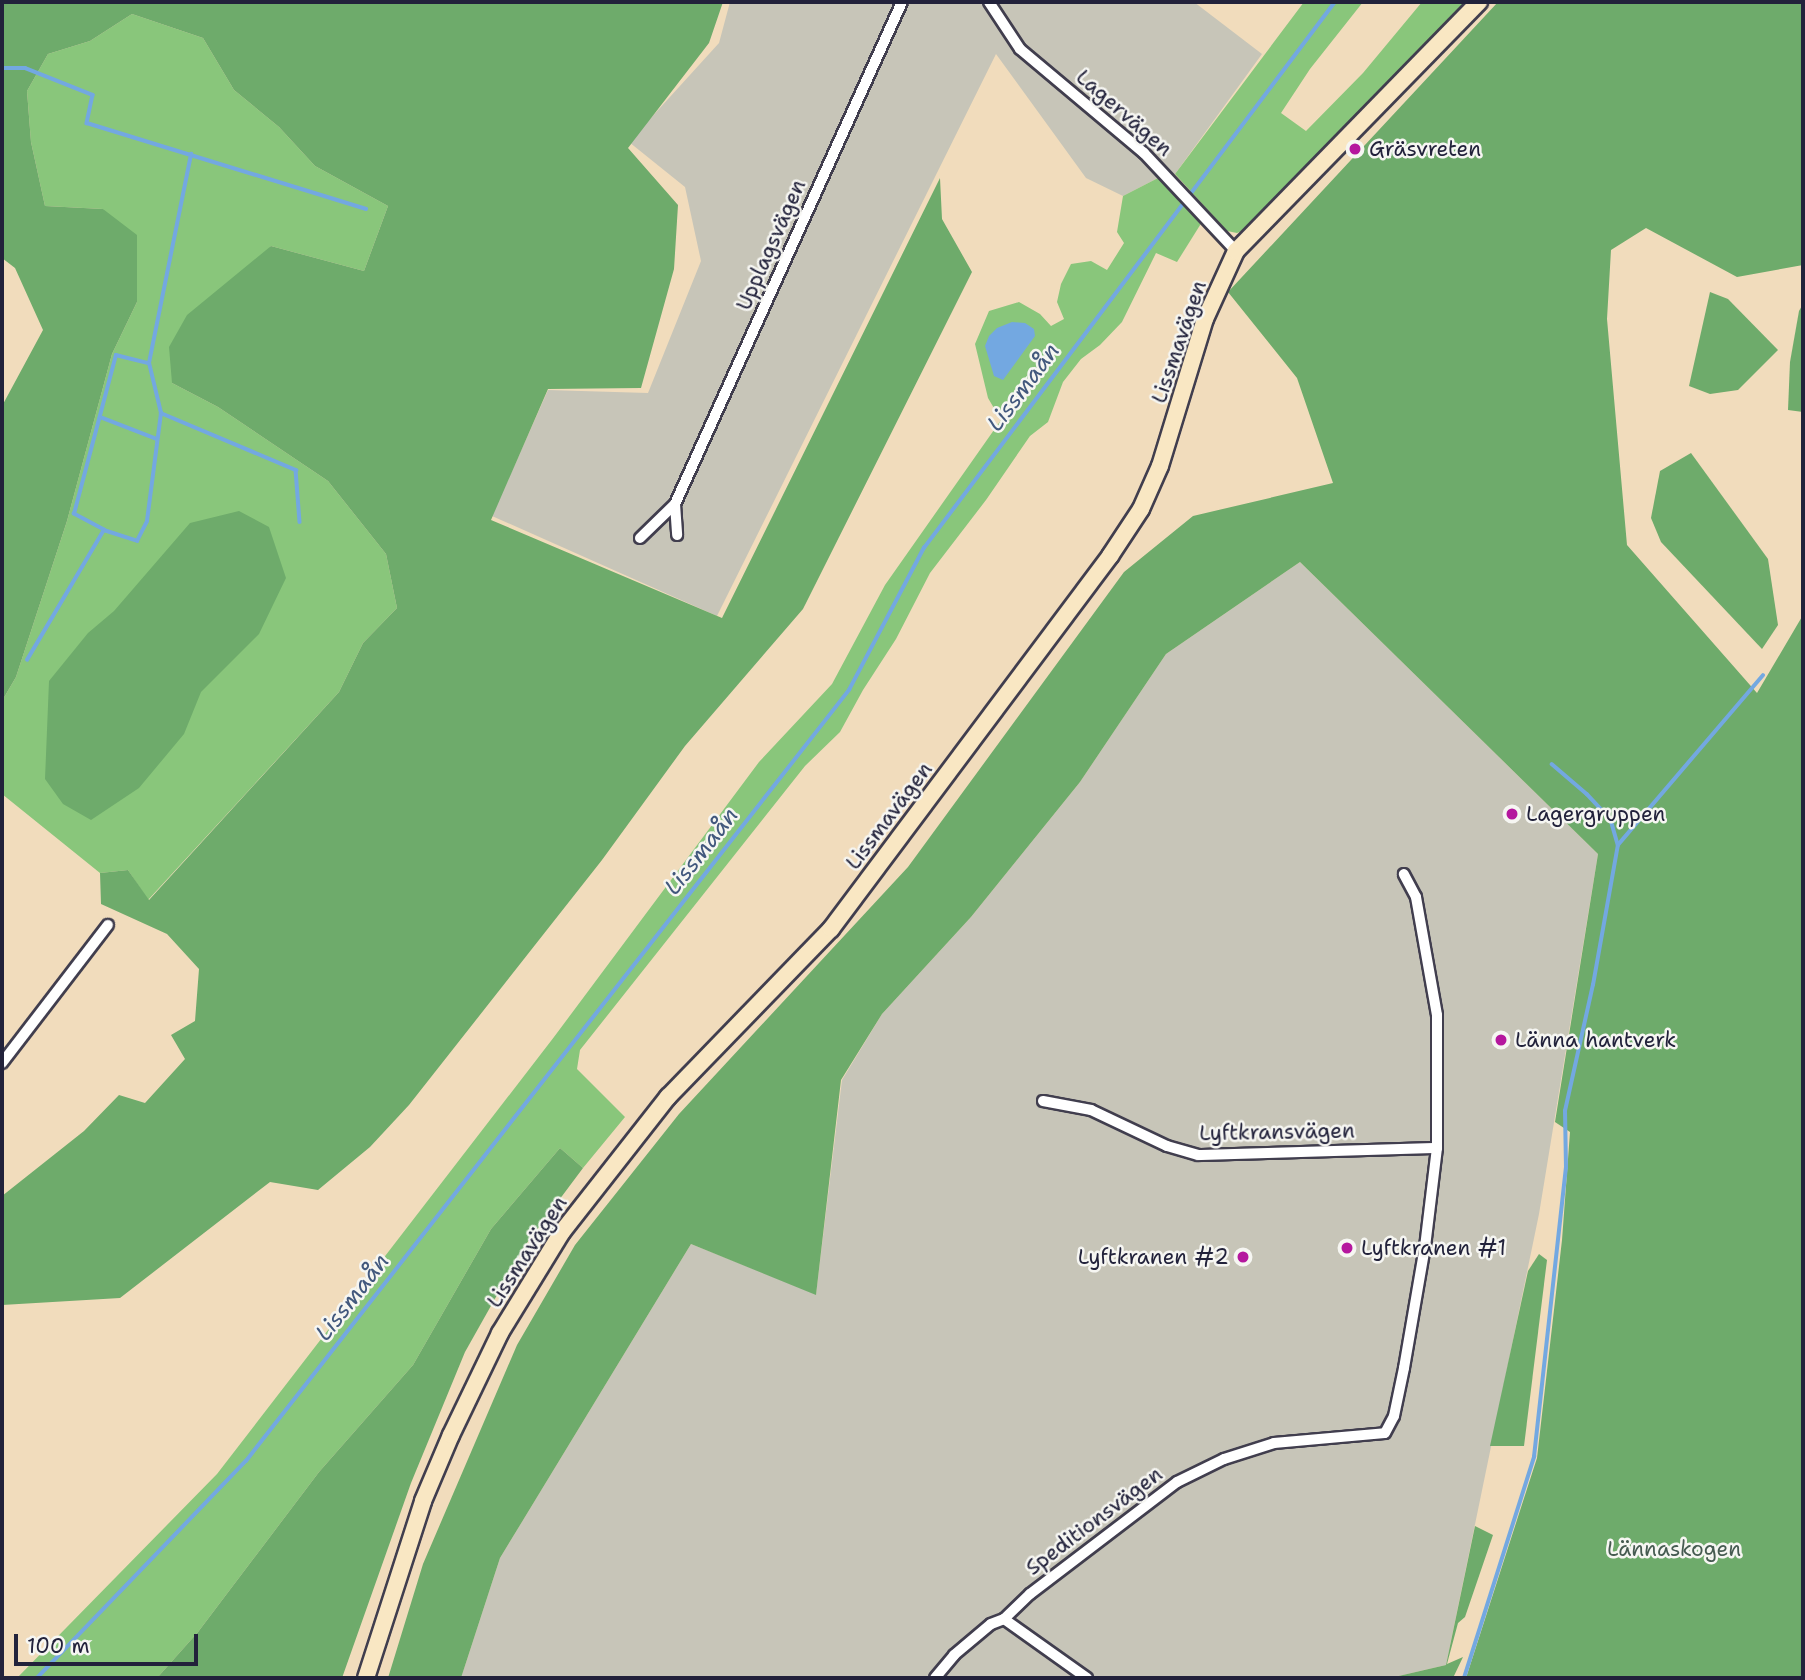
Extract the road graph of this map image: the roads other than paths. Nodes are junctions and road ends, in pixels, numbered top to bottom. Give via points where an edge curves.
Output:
1 (902, 2) edge
2 (989, 2) edge
3 (1479, 2) edge
4 (1236, 251) junction
5 (675, 504) junction
6 (677, 535) dead end
7 (640, 538) dead end
8 (1404, 874) dead end
9 (108, 925) dead end
10 (2, 1063) edge
11 (1043, 1101) dead end
12 (1437, 1148) junction
13 (1004, 1619) junction
14 (366, 1678) edge
15 (935, 1678) edge
16 (1087, 1678) edge

1 - 5 street, Upplagsvägen
2 - 4 street, Lagervägen via 1020,49 1144,153
3 - 4 street, Lissmavägen
4 - 14 street, Lissmavägen via 1205,319 1160,466 1141,509 1110,556 831,929 668,1097 562,1232 520,1299 489,1355 423,1501
5 - 6 street
5 - 7 street
8 - 12 street via 1416,897 1437,1015
9 - 10 street
11 - 12 street, Lyftkransvägen via 1091,1110 1167,1146 1198,1155
12 - 13 street, Speditionsvägen via 1404,1368 1394,1416 1385,1433 1274,1443 1224,1459 1177,1482 1136,1510
13 - 15 street, Speditionsvägen via 991,1624 954,1655
13 - 16 street

